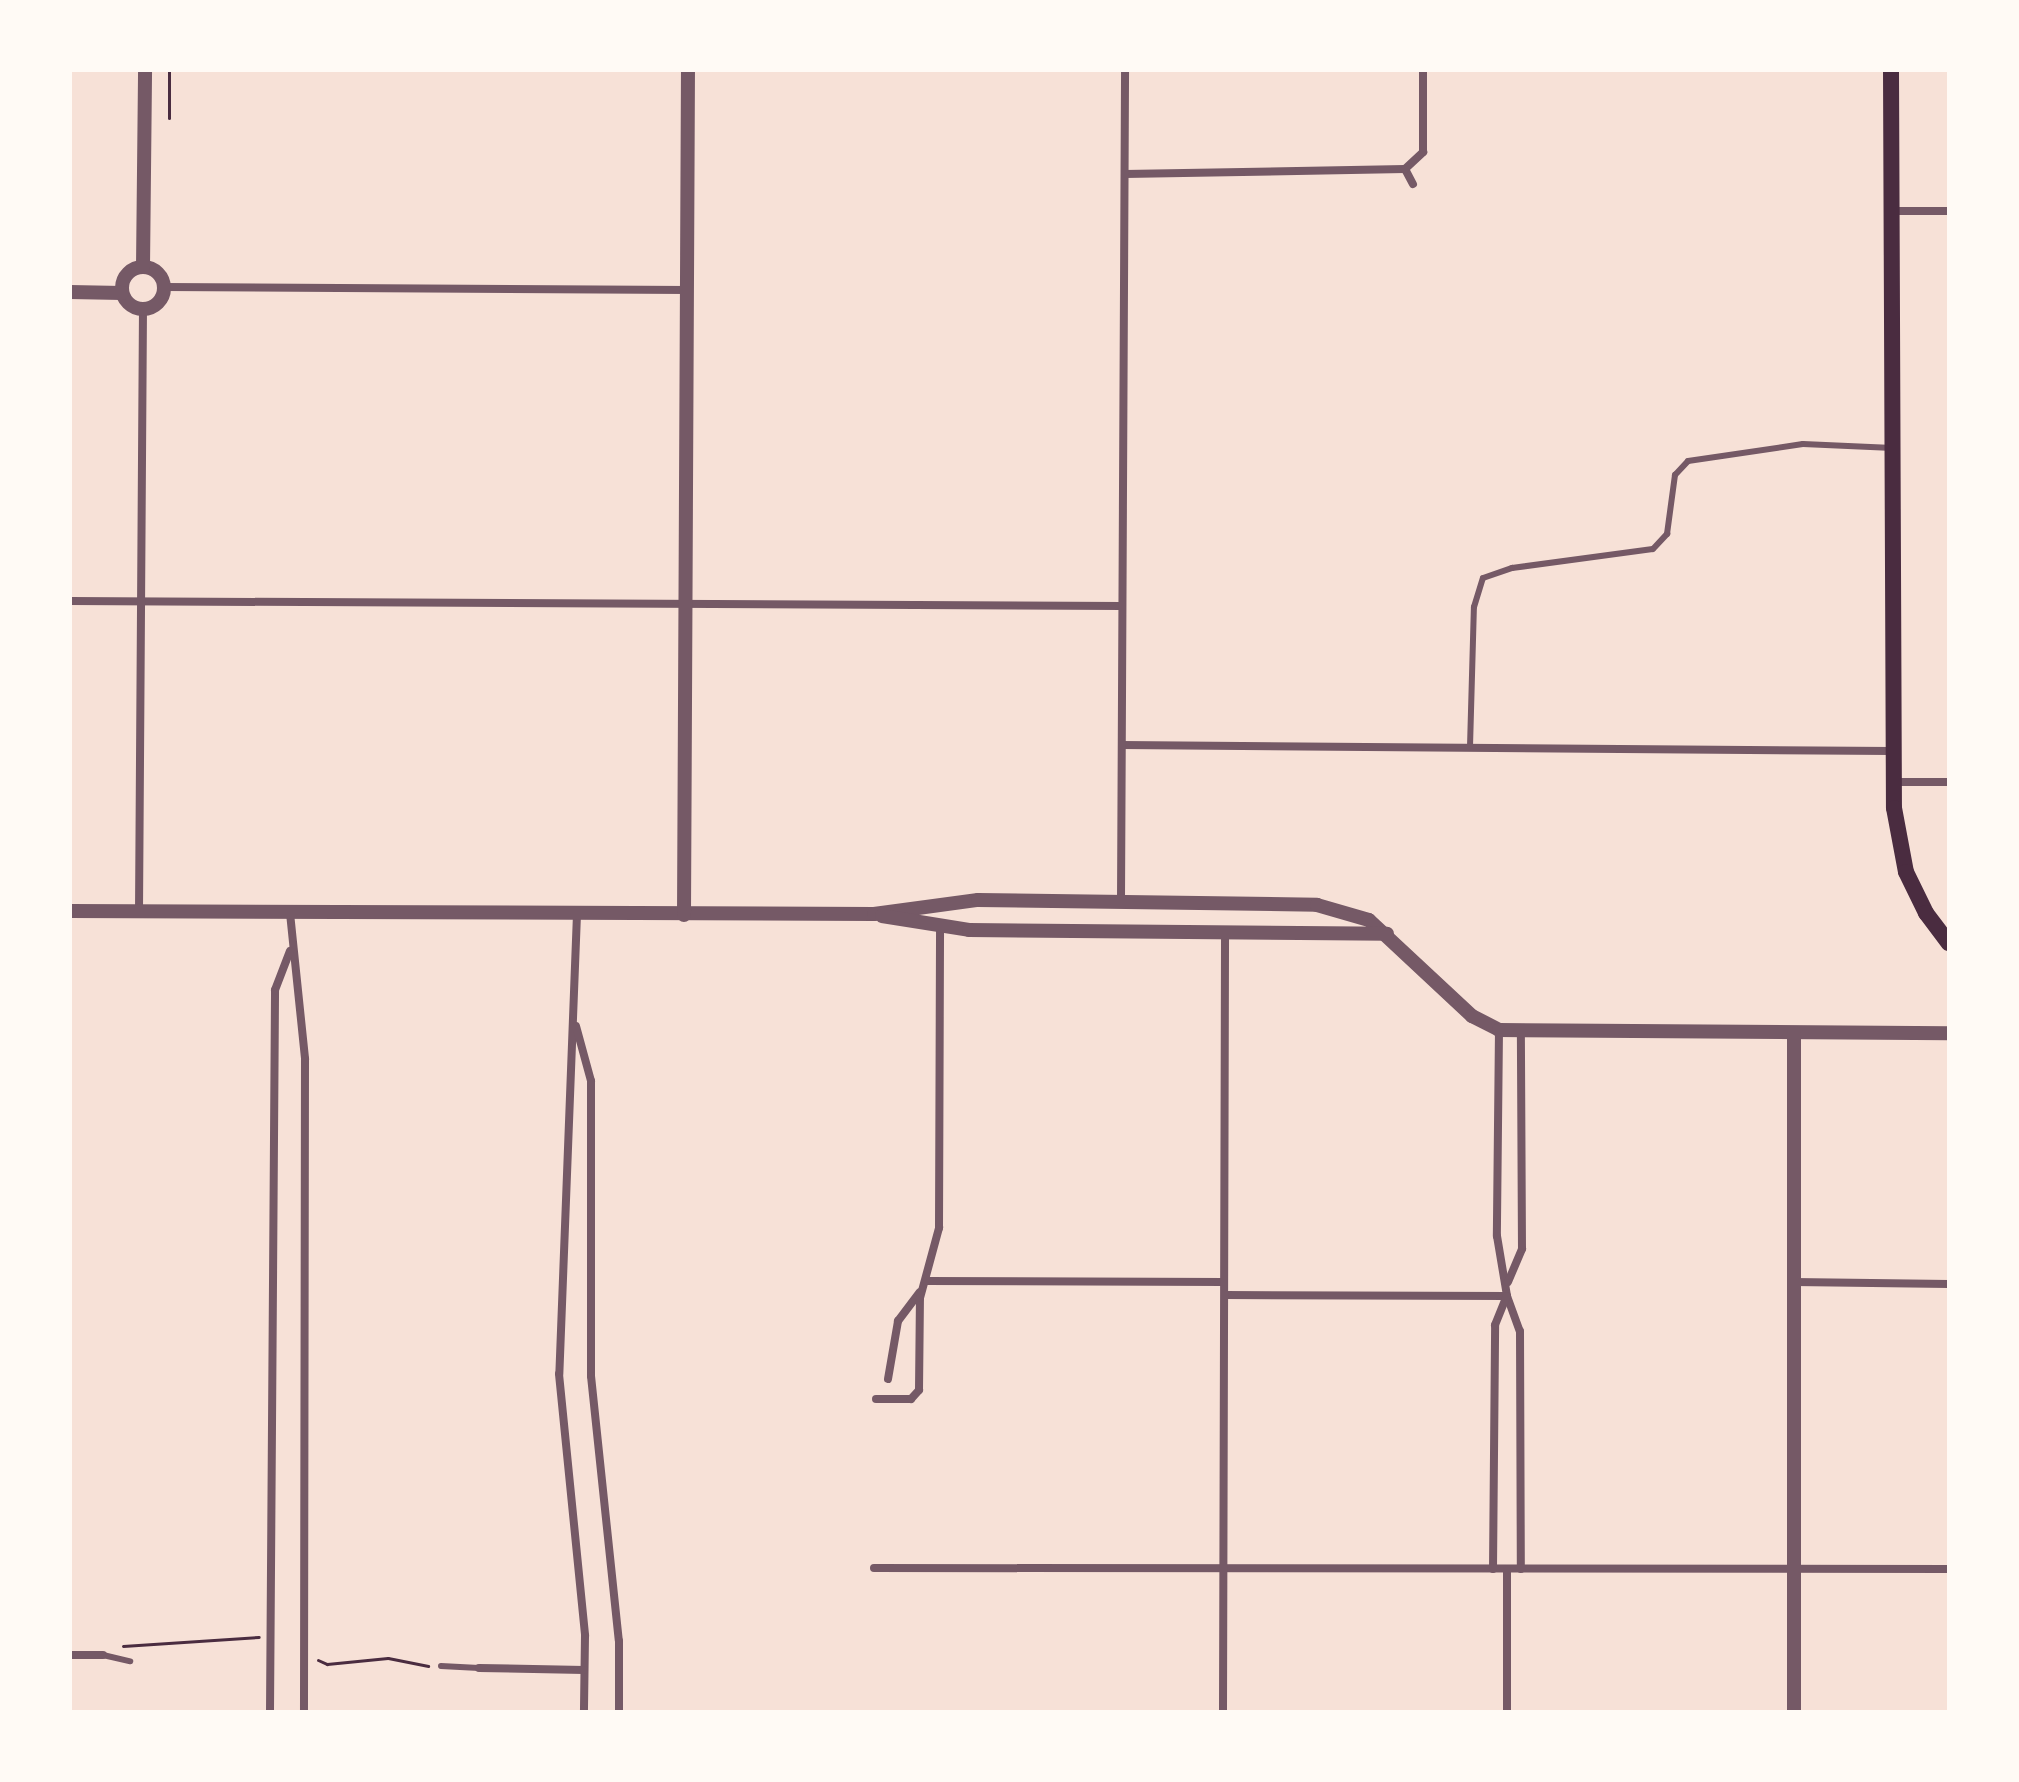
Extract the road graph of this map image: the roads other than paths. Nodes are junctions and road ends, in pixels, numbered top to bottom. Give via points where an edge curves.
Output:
1 (145, 70) edge
2 (688, 70) edge
3 (1125, 70) edge
4 (1423, 70) edge
5 (1891, 70) edge
6 (1405, 169) junction
7 (1125, 174) junction
8 (1413, 184) dead end
9 (1892, 211) junction
10 (1949, 211) edge
11 (143, 267) junction
12 (165, 287) junction
13 (688, 290) junction
14 (70, 292) edge
15 (122, 293) junction
16 (143, 310) junction
17 (1894, 448) junction
18 (141, 598) junction
19 (70, 601) edge
20 (686, 605) junction
21 (1122, 606) junction
22 (1122, 745) junction
23 (1470, 747) junction
24 (1892, 751) junction
25 (1893, 782) junction
26 (1949, 782) edge
27 (1121, 900) junction
28 (70, 911) edge
29 (139, 911) junction
30 (290, 913) junction
31 (577, 914) junction
32 (874, 914) junction
33 (684, 915) junction
34 (940, 928) junction
35 (1225, 931) junction
36 (1388, 934) junction
37 (1949, 943) edge
38 (290, 950) junction
39 (575, 1025) junction
40 (1499, 1030) junction
41 (1521, 1032) junction
42 (1794, 1033) junction
43 (1949, 1033) edge
44 (1224, 1282) junction
45 (1507, 1282) junction
46 (1794, 1282) junction
47 (924, 1284) junction
48 (1949, 1284) edge
49 (1225, 1295) junction
50 (1507, 1296) junction
51 (888, 1379) dead end
52 (876, 1399) dead end
53 (1223, 1566) junction
54 (874, 1568) dead end
55 (1493, 1569) junction
56 (1507, 1569) junction
57 (1521, 1569) junction
58 (1793, 1569) junction
59 (1949, 1569) edge
60 (70, 1655) edge
61 (103, 1655) joint
62 (130, 1661) dead end
63 (441, 1666) dead end
64 (479, 1668) joint
65 (584, 1670) junction
66 (270, 1712) edge
67 (304, 1712) edge
68 (584, 1712) edge
69 (619, 1712) edge
70 (1223, 1712) edge
71 (1507, 1712) edge
72 (1794, 1712) edge

1 - 11 street
2 - 13 street
3 - 7 street
4 - 6 street via 1423,152
5 - 9 main road
6 - 7 street
6 - 8 street
7 - 21 street
9 - 10 street
9 - 17 main road
11 - 12 street via 158,273
11 - 15 street via 129,272
12 - 13 street
12 - 16 street via 159,303
13 - 20 street
14 - 15 street
15 - 16 street via 126,302
16 - 18 street
17 - 23 lane via 1803,444 1688,461 1675,475 1667,534 1653,549 1512,568 1483,578 1474,607
17 - 24 main road
18 - 19 street
18 - 20 street
18 - 29 street
20 - 21 street
20 - 33 street
21 - 22 street
22 - 23 street
22 - 27 street
23 - 24 street
24 - 25 main road
25 - 26 street
25 - 37 main road via 1906,872 1926,913
27 - 32 street via 970,901
27 - 36 street via 1317,905 1354,912
28 - 29 street
29 - 30 street
30 - 31 street
30 - 38 street
31 - 33 street
31 - 39 street
32 - 33 street
32 - 34 street
34 - 35 street
34 - 47 street via 939,1228
35 - 36 street
35 - 44 street
36 - 40 street via 1472,1016
38 - 66 street via 275,990
38 - 67 street via 300,984 305,1059
39 - 65 street via 567,1061 559,1374
39 - 69 street via 591,1081 591,1376 619,1641
40 - 41 street
40 - 45 street via 1497,1236
41 - 42 street
41 - 45 street via 1522,1249
42 - 43 street
42 - 46 street
44 - 47 street
44 - 49 street
45 - 50 street
46 - 48 street
46 - 58 street
47 - 51 street via 898,1321
47 - 52 street via 918,1393 911,1399
49 - 50 street
49 - 53 street
50 - 55 street via 1495,1325
50 - 57 street via 1518,1316 1522,1350
53 - 54 street
53 - 55 street
53 - 70 street
55 - 56 street
56 - 57 street
56 - 71 street
57 - 58 street
58 - 59 street
58 - 72 street
60 - 61 street
61 - 62 lane
63 - 64 lane
64 - 65 street
65 - 68 street

